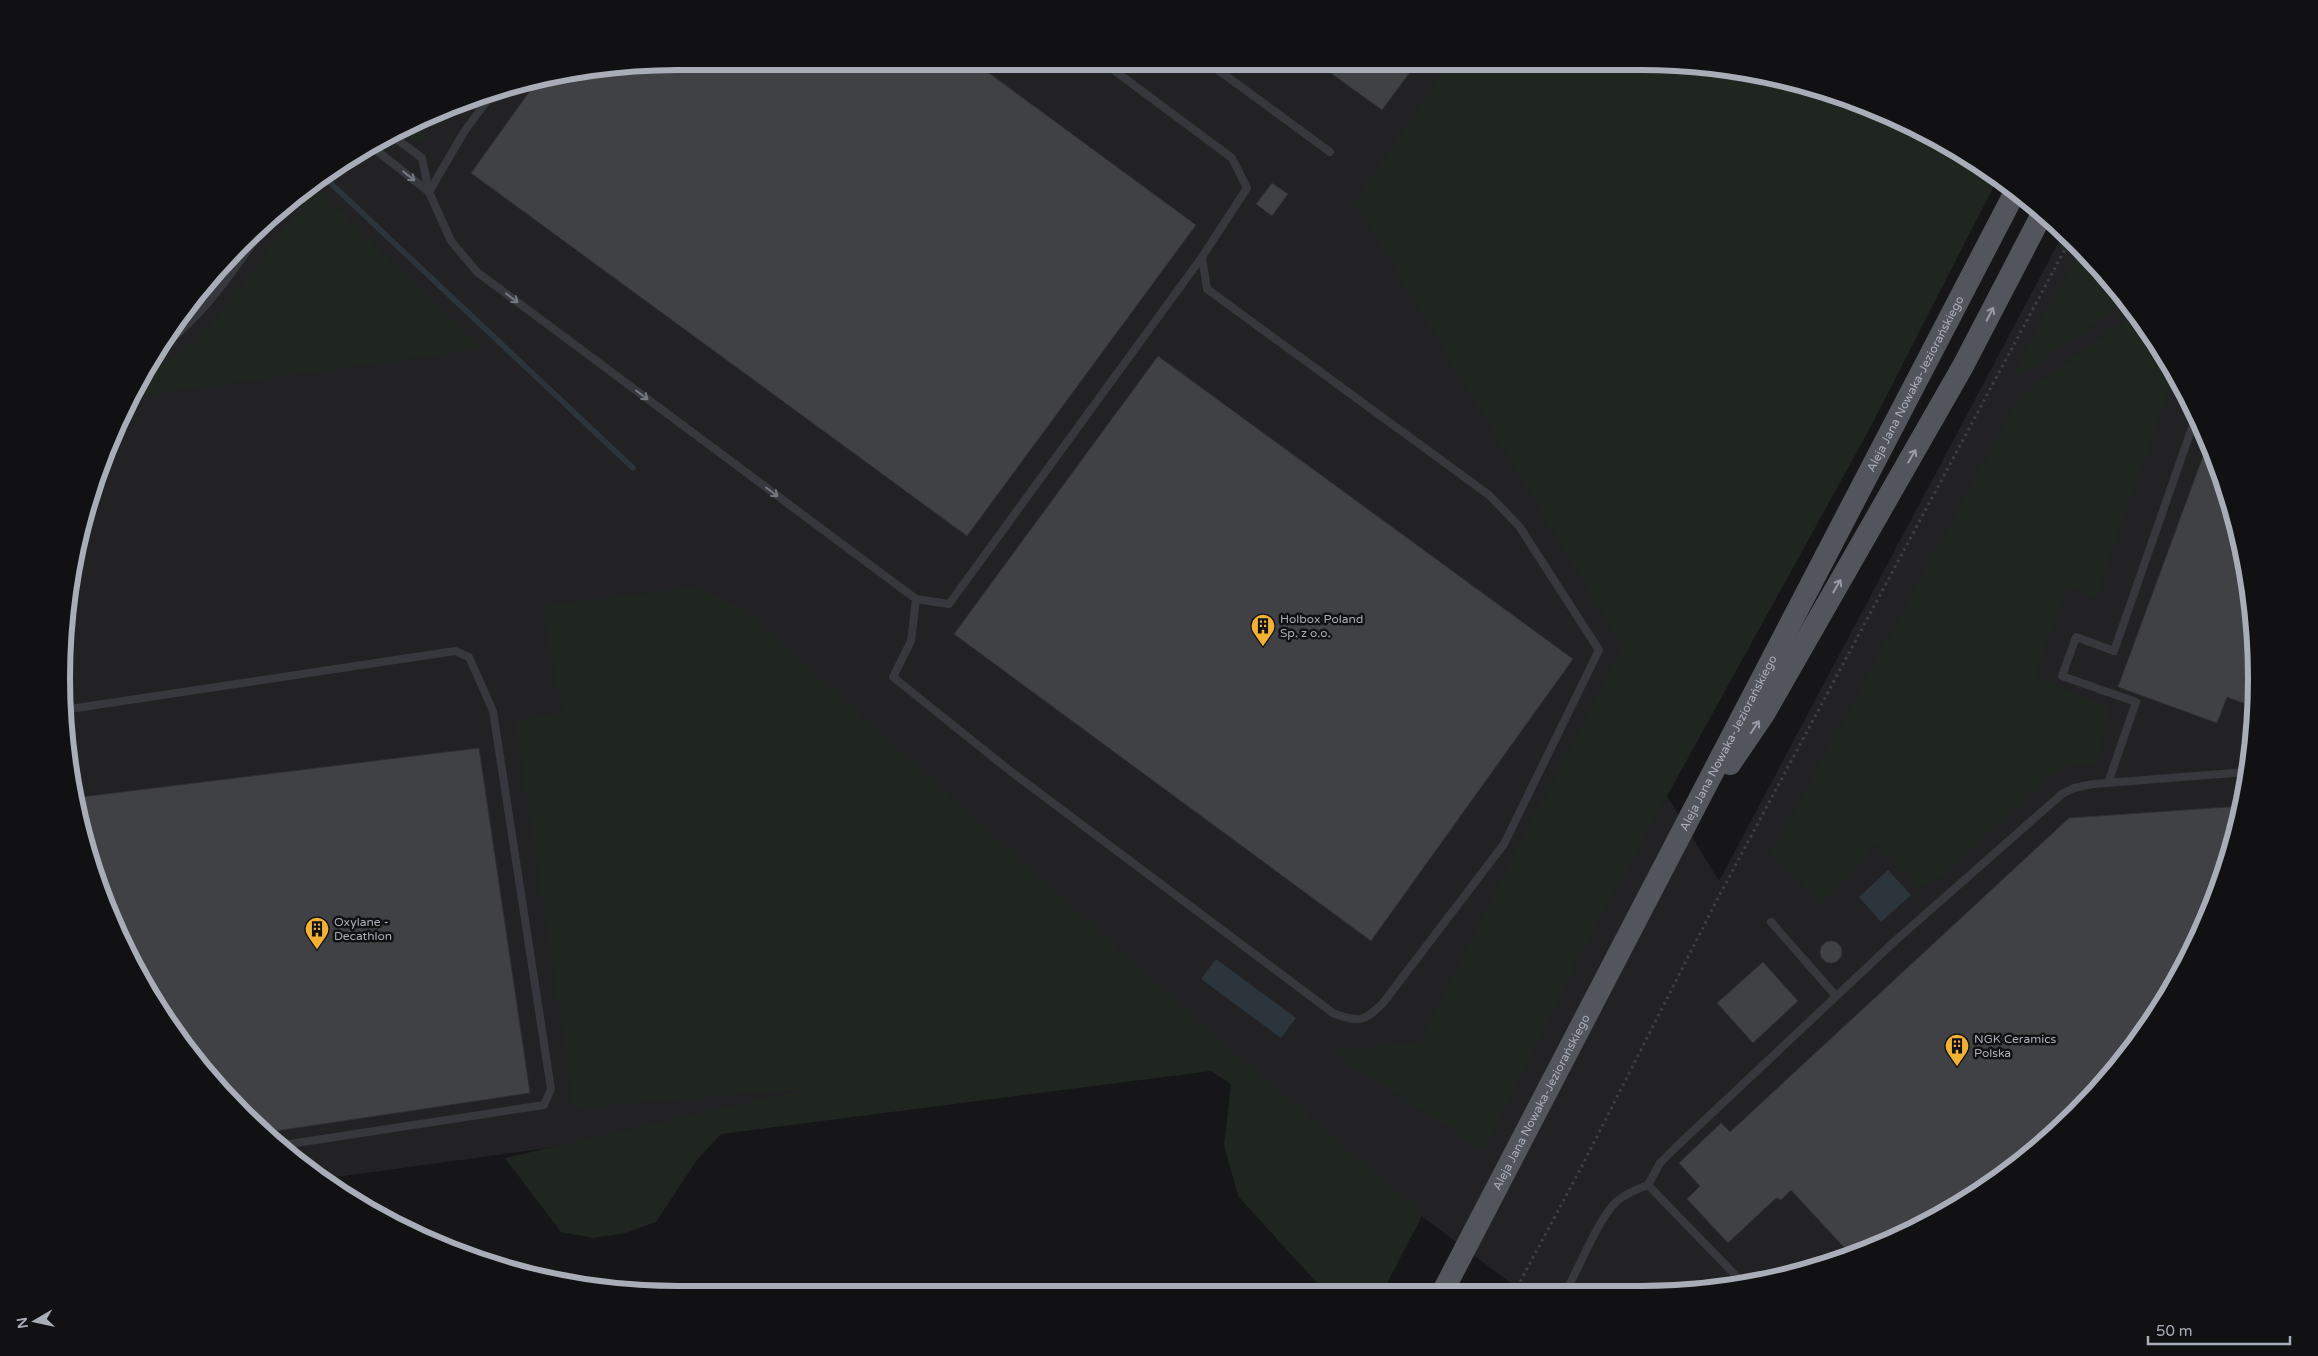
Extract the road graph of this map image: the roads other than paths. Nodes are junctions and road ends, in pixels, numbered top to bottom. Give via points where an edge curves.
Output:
1 (1114, 70) edge
2 (1218, 70) edge
3 (487, 101) edge
4 (397, 139) edge
5 (376, 150) edge
6 (1330, 152) dead end
7 (429, 192) junction
8 (2012, 198) edge
9 (2039, 220) edge
10 (1202, 257) junction
11 (224, 273) edge
12 (187, 321) edge
13 (2193, 425) edge
14 (916, 599) junction
15 (71, 709) edge
16 (2240, 773) edge
17 (2108, 783) junction
18 (1670, 855) junction
19 (1771, 922) dead end
20 (1836, 996) junction
21 (288, 1144) edge
22 (1648, 1185) junction
23 (1738, 1278) edge
24 (1446, 1286) edge
25 (1569, 1286) edge

1 - 10 lane via 1232,158 1247,188
2 - 6 lane
3 - 7 lane via 464,132
4 - 7 lane via 422,158
5 -> 7 lane
7 -> 14 lane via 451,241 477,272
8 - 18 main road, Aleja Jana Nowaka-Jeziorańskiego
18 -> 9 main road via 1764,714 1963,366
10 - 14 lane via 949,604
10 - 14 lane via 1208,289 1489,496 1519,526 1599,650 1504,844 1383,1003 1369,1017 1354,1021 1333,1013 1009,770 893,677 911,641
11 - 12 street
13 - 17 lane via 2114,650 2076,637 2062,676 2136,702
15 - 21 lane via 455,651 469,657 493,711 551,1089 544,1105
16 - 17 lane
17 - 20 lane via 2074,788 2062,794
18 - 24 main road, Aleja Jana Nowaka-Jeziorańskiego
19 - 20 lane
20 - 22 lane via 1660,1163
22 - 23 lane
22 - 25 lane via 1631,1191 1604,1216

